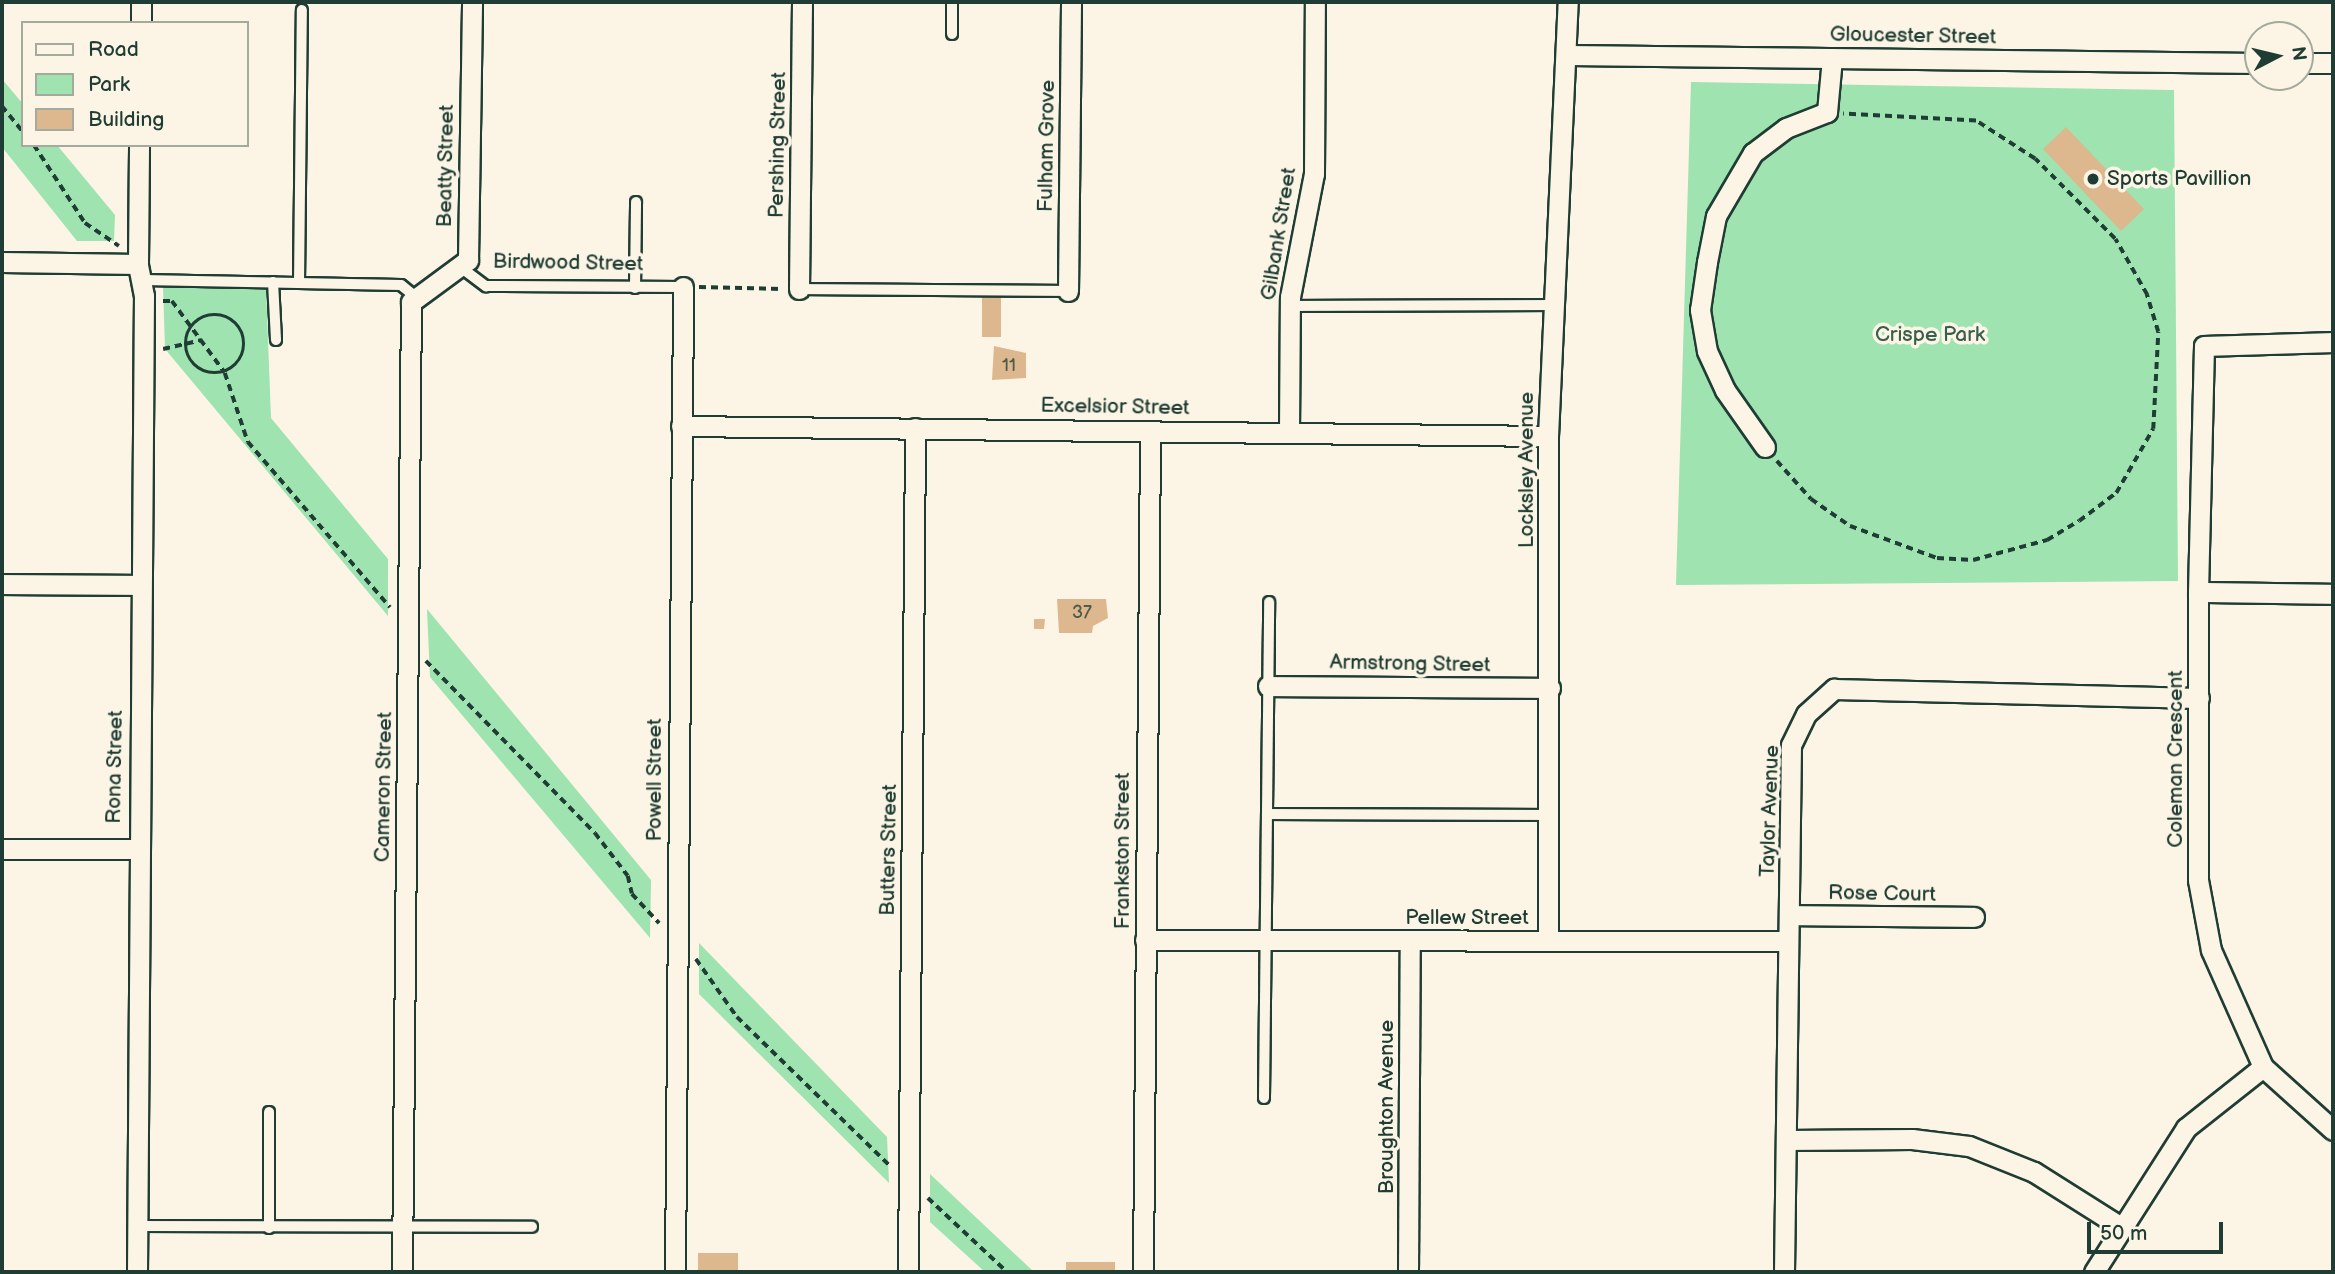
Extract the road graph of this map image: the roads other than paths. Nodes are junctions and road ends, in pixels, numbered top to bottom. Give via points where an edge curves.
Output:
1 (141, 2) edge
2 (472, 2) edge
3 (802, 2) edge
4 (952, 2) edge
5 (1071, 2) edge
6 (1315, 2) edge
7 (1569, 2) edge
8 (302, 10) dead end
9 (141, 21) edge
10 (952, 34) dead end
11 (1568, 55) junction
12 (1832, 58) junction
13 (2244, 63) edge
14 (2314, 63) edge
15 (2333, 64) edge
16 (139, 147) edge
17 (636, 202) dead end
18 (2, 262) edge
19 (459, 267) junction
20 (141, 272) junction
21 (273, 282) junction
22 (299, 283) junction
23 (682, 287) joint
24 (635, 288) junction
25 (799, 289) joint
26 (1068, 291) joint
27 (414, 300) junction
28 (1552, 305) junction
29 (1289, 306) junction
30 (276, 340) dead end
31 (2333, 342) edge
32 (681, 426) junction
33 (915, 428) junction
34 (1150, 431) junction
35 (1289, 432) junction
36 (1548, 436) junction
37 (1765, 447) road end
38 (2, 584) edge
39 (140, 585) junction
40 (2198, 592) junction
41 (2333, 594) edge
42 (1269, 602) dead end
43 (1268, 686) junction
44 (1550, 688) junction
45 (2199, 698) junction
46 (1268, 814) junction
47 (1549, 815) junction
48 (2, 849) edge
49 (137, 849) junction
50 (1789, 915) junction
51 (1974, 918) dead end
52 (1145, 940) junction
53 (1548, 940) junction
54 (1410, 941) junction
55 (1266, 942) junction
56 (1788, 942) junction
57 (2263, 1066) junction
58 (1264, 1098) dead end
59 (269, 1112) dead end
60 (2333, 1130) edge
61 (1786, 1140) junction
62 (138, 1226) junction
63 (402, 1226) junction
64 (532, 1227) dead end
65 (2121, 1227) junction
66 (269, 1228) junction
67 (137, 1272) edge
68 (402, 1272) edge
69 (674, 1272) edge
70 (908, 1272) edge
71 (1143, 1272) edge
72 (1408, 1272) edge
73 (1784, 1272) edge
74 (2094, 1272) edge

1 - 9 street
2 - 19 street, Beatty Street via 468,260
3 - 25 street, Pershing Street
4 - 10 lane
5 - 26 street, Fulham Grove
6 - 29 street, Gilbank Street via 1314,174
7 - 11 street, Locksley Avenue
8 - 22 lane
11 - 12 street, Gloucester Street
11 - 28 street, Locksley Avenue via 1563,202
12 - 13 street, Gloucester Street
12 - 37 street via 1827,112 1786,128 1753,153 1716,216 1707,262 1700,310 1707,351 1725,390
14 - 15 street
16 - 20 street, Rona Street
17 - 24 lane
18 - 20 street
19 - 24 lane, Birdwood Street via 486,286
19 - 27 street
20 - 21 lane
20 - 39 street, Rona Street
21 - 22 lane
21 - 30 lane
22 - 27 lane via 401,285
23 - 24 lane, Birdwood Street
23 - 32 street, Powell Street
25 - 26 lane
27 - 63 street, Cameron Street
28 - 29 lane
28 - 36 street, Locksley Avenue
29 - 35 street, Gilbank Street
31 - 40 street, Coleman Crescent via 2204,346
32 - 33 street, Excelsior Street
32 - 69 street, Powell Street
33 - 34 street, Excelsior Street
33 - 70 street, Butters Street
34 - 35 street, Excelsior Street
34 - 52 street, Frankston Street
35 - 36 street, Excelsior Street
36 - 44 street, Locksley Avenue
38 - 39 street
39 - 49 street, Rona Street
40 - 41 street
40 - 45 street, Coleman Crescent
42 - 43 lane
43 - 44 street, Armstrong Street
43 - 46 lane
44 - 47 street, Locksley Avenue
45 - 50 street, Taylor Avenue via 1834,689 1806,714 1791,745
45 - 57 street, Coleman Crescent via 2198,880 2211,950
46 - 47 lane
46 - 55 lane
47 - 53 street, Locksley Avenue
48 - 49 street
49 - 62 street, Rona Street
50 - 51 street, Rose Court
50 - 56 street, Taylor Avenue
52 - 55 street, Pellew Street
52 - 71 street, Frankston Street
53 - 54 street, Pellew Street
53 - 56 street, Pellew Street
54 - 55 street, Pellew Street
54 - 72 street, Broughton Avenue
55 - 58 lane
56 - 61 street, Taylor Avenue
57 - 60 street, Coleman Crescent
57 - 65 street via 2186,1128
59 - 66 lane
61 - 65 street via 1912,1139 1969,1146 2034,1172
61 - 73 street, Taylor Avenue
62 - 66 lane
62 - 67 street, Rona Street
63 - 64 lane
63 - 66 lane
63 - 68 street, Cameron Street
65 - 74 street

